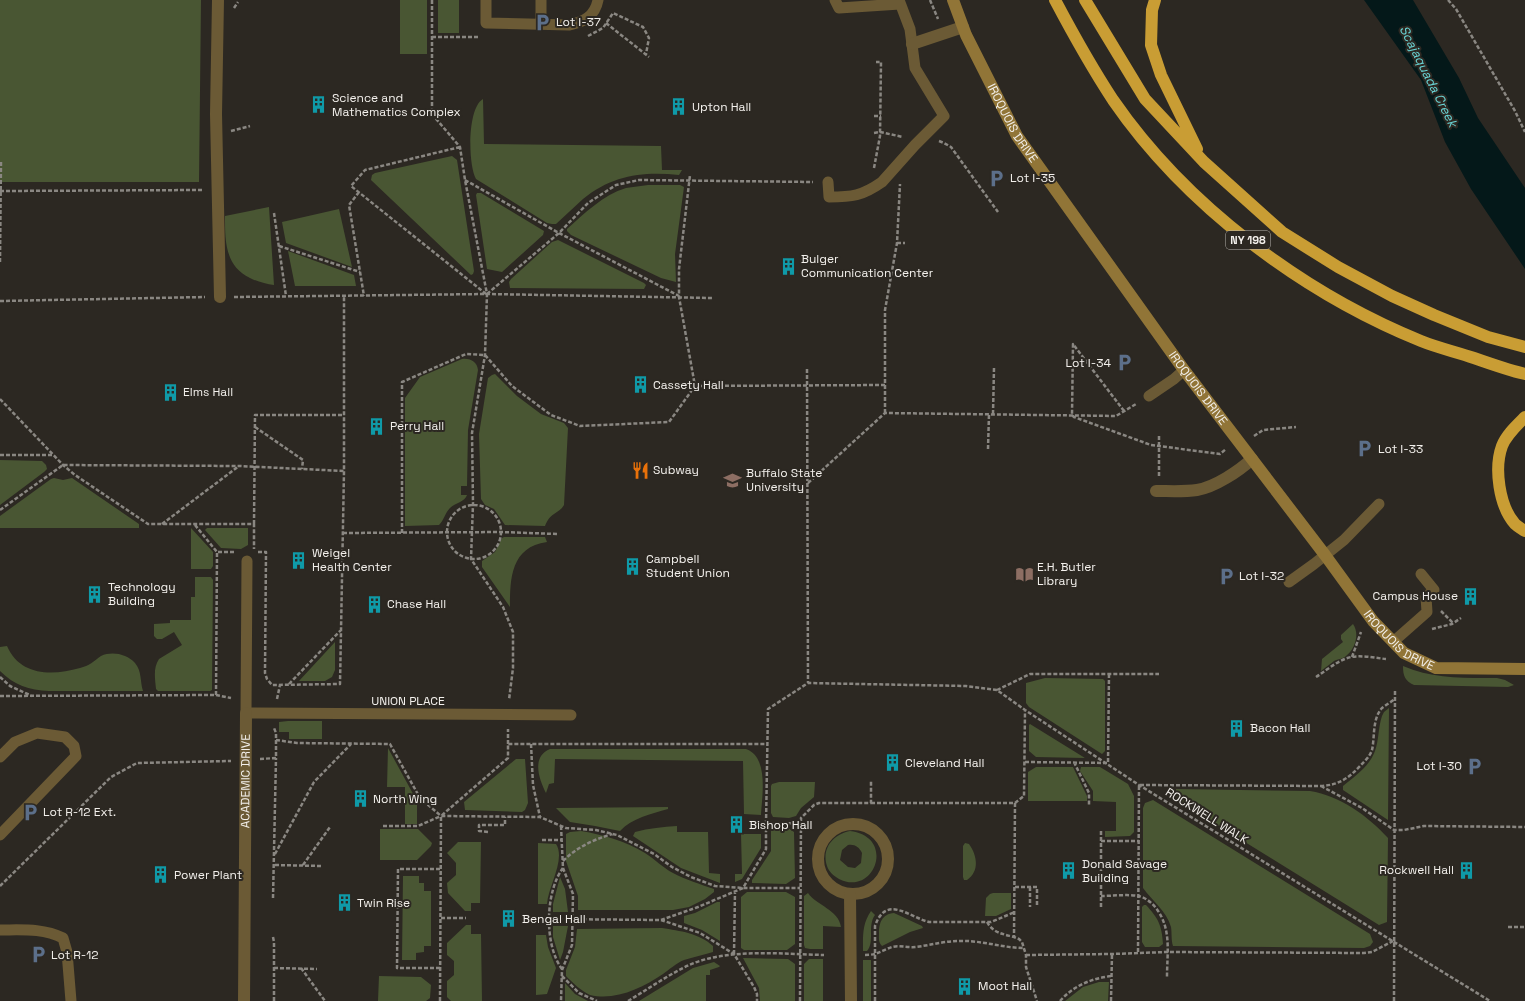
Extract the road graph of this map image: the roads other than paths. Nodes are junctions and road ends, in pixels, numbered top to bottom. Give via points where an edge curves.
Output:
1 (218, 0) edge
2 (486, 0) edge
3 (541, 0) edge
4 (598, 0) edge
5 (835, 0) edge
6 (953, 0) edge
7 (1055, 0) edge
8 (1085, 0) edge
9 (1156, 0) edge
10 (899, 2) edge
11 (541, 24) junction
12 (963, 27) junction
13 (912, 44) junction
14 (1204, 162) junction
15 (828, 182) road end
16 (220, 297) road end
17 (1525, 347) edge
18 (1184, 370) junction
19 (1525, 374) edge
20 (1149, 396) dead end
21 (1525, 417) edge
22 (1252, 459) junction
23 (1158, 486) road end
24 (1379, 504) dead end
25 (1525, 531) edge
26 (1325, 555) junction
27 (247, 561) dead end
28 (1422, 574) dead end
29 (1289, 582) dead end
30 (1393, 642) junction
31 (1525, 669) edge
32 (246, 713) junction
33 (571, 715) dead end
34 (0, 756) edge
35 (0, 835) edge
36 (850, 894) junction
37 (0, 930) edge
38 (71, 1001) edge
39 (244, 1001) edge
40 (851, 1001) edge

1 - 16 street via 216,114
2 - 11 lane via 486,23
3 - 11 lane
4 - 11 lane via 593,13 579,23
5 - 10 lane via 839,8
6 - 12 street, IROQUOIS DRIVE
7 - 19 highway, NY 198 via 1114,100 1139,134 1201,202 1287,269 1333,298 1422,341
8 - 14 highway, NY 198 via 1145,98
9 - 14 highway via 1152,10 1151,46 1160,75
10 - 13 lane via 910,29
12 - 13 street
12 - 18 street, IROQUOIS DRIVE via 1017,136
13 - 15 lane via 915,68 944,116 875,187 852,197 829,197
14 - 17 highway, NY 198 via 1282,232 1338,267 1434,315 1488,337
18 - 20 lane
18 - 22 street, IROQUOIS DRIVE
21 - 25 highway via 1502,445 1498,462 1498,485 1506,509 1515,523
22 - 23 street via 1242,468 1202,489 1189,491
22 - 26 street, IROQUOIS DRIVE
24 - 26 lane via 1344,540
26 - 29 lane
26 - 30 street, IROQUOIS DRIVE via 1373,621
27 - 32 lane, ACADEMIC DRIVE
28 - 30 lane via 1434,590 1426,597 1427,612
30 - 31 street, IROQUOIS DRIVE via 1404,654 1436,668
32 - 33 lane, UNION PLACE
32 - 39 street, ACADEMIC DRIVE
34 - 35 lane via 15,742 37,733 65,738 74,746 76,756
36 - 36 street via 869,890 878,883 885,874 888,862 888,851 876,832 853,823 842,825 827,834 818,850 817,861 826,882 835,890
36 - 40 street
37 - 38 lane via 40,930 63,938 67,952

